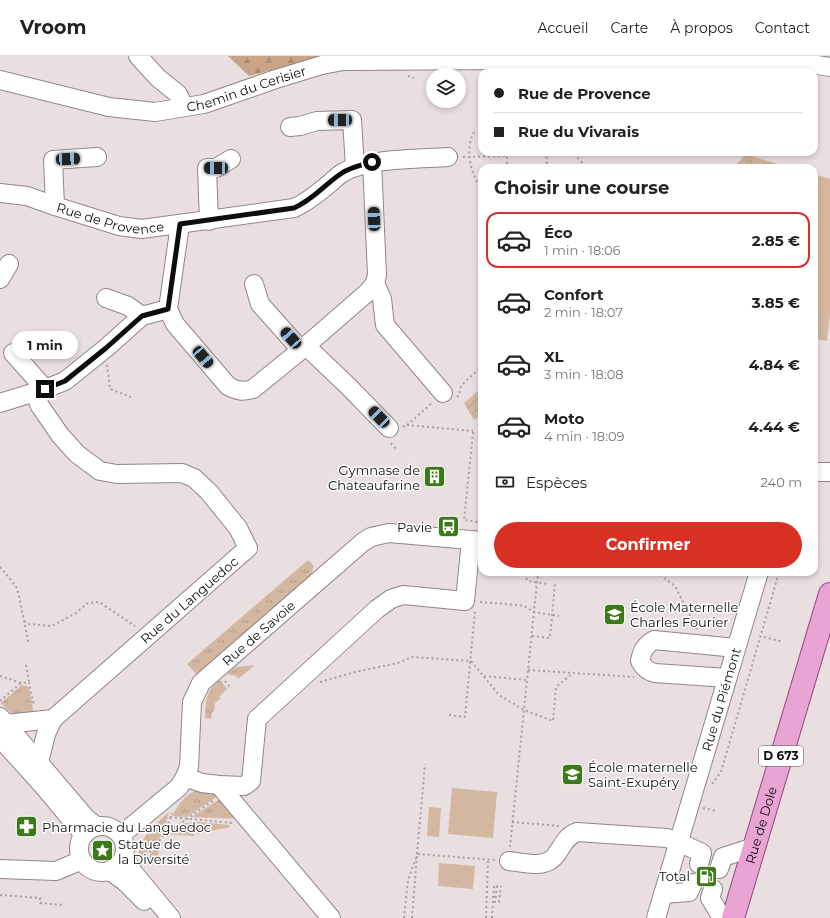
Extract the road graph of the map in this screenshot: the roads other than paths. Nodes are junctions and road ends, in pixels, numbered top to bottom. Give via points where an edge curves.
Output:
1 (138, 56) edge
2 (719, 57) edge
3 (450, 58) edge
4 (830, 67) edge
5 (0, 80) edge
6 (184, 107) junction
7 (290, 127) dead end
8 (97, 157) dead end
9 (448, 157) road end
10 (231, 159) dead end
11 (363, 165) junction
12 (0, 193) edge
13 (55, 206) junction
14 (209, 221) junction
15 (180, 224) junction
16 (375, 283) junction
17 (254, 284) dead end
18 (106, 298) dead end
19 (168, 309) junction
20 (142, 316) junction
21 (303, 348) junction
22 (13, 353) dead end
23 (40, 391) junction
24 (449, 396) road end
25 (0, 403) edge
26 (389, 434) road end
27 (818, 472) edge
28 (830, 472) edge
29 (477, 537) edge
30 (758, 576) edge
31 (830, 594) edge
32 (830, 633) edge
33 (736, 648) junction
34 (727, 678) junction
35 (45, 720) junction
36 (2, 726) edge
37 (39, 762) junction
38 (185, 777) junction
39 (222, 789) junction
40 (90, 831) junction
41 (121, 835) junction
42 (678, 842) junction
43 (754, 847) junction
44 (124, 856) junction
45 (82, 860) junction
46 (509, 861) road end
47 (699, 864) dead end
48 (0, 869) edge
49 (719, 869) dead end
50 (110, 871) junction
51 (693, 883) dead end
52 (713, 888) dead end
53 (663, 894) junction
54 (158, 918) edge
55 (172, 918) edge
56 (331, 918) edge
57 (656, 918) edge
58 (722, 918) edge
59 (733, 918) edge
60 (747, 918) edge

1 - 6 street via 158,78 178,94
2 - 3 street, Chemin du Cerisier
2 - 4 street, Chemin du Cerisier via 799,62
3 - 6 street, Chemin du Cerisier via 343,61 322,65 204,104
5 - 6 street, Chemin du Cerisier via 109,107 155,112
7 - 11 street via 317,121 352,120
8 - 13 street via 53,160
9 - 11 street, Rue de Provence
10 - 14 street via 216,168 207,168
11 - 14 street, Rue de Provence via 342,173 304,204 294,208
11 - 16 street via 377,275
12 - 13 street, Rue de Provence via 28,196
13 - 15 street, Rue de Provence via 120,226 142,229
14 - 15 street, Rue de Provence
15 - 19 street
16 - 21 street
16 - 24 street via 382,299 385,325
17 - 21 street via 260,304
18 - 20 street via 128,306
19 - 20 street
19 - 21 street via 175,324 228,386 235,390 252,389
20 - 23 street via 65,381
21 - 26 street via 348,386
22 - 23 street
23 - 25 street
23 - 35 street, Rue du Languedoc via 40,406 77,454 100,471 117,474 189,475 198,480 209,492 238,528 248,548
27 - 28 street
29 - 38 street, Rue de Savoie via 389,533 371,537 363,542 201,683 192,702 189,767
29 - 39 street via 471,601 403,595 391,599 377,609 257,719 251,781 244,786
30 - 33 street, Rue du Piémont
31 - 43 main road, Rue de Dole / D 673
32 - 60 main road, Rue de Dole / D 673
33 - 34 street, Rue du Piémont
33 - 34 street via 654,640 642,651 640,661 644,668 655,673
34 - 42 street, Rue du Piémont
35 - 36 street
35 - 37 street, Rue du Languedoc via 46,734
36 - 37 street
36 - 40 street via 45,788
37 - 40 street via 86,818
38 - 39 street
38 - 41 street, Rue de Savoie via 179,788
39 - 56 street
40 - 41 street via 103,825
40 - 45 street via 80,841
41 - 44 street via 126,849
42 - 46 street via 667,838 576,832 566,838 551,860 535,864
42 - 47 street via 702,853
42 - 53 street, Rue du Piémont
43 - 49 street via 723,857
43 - 59 main road, Rue de Dole / D 673
44 - 50 street via 117,867
44 - 55 street via 133,872
45 - 48 street via 56,871
45 - 50 street via 94,870
50 - 54 street via 124,881
51 - 53 street via 689,892
52 - 58 street via 710,898
53 - 57 street, Rue du Piémont

